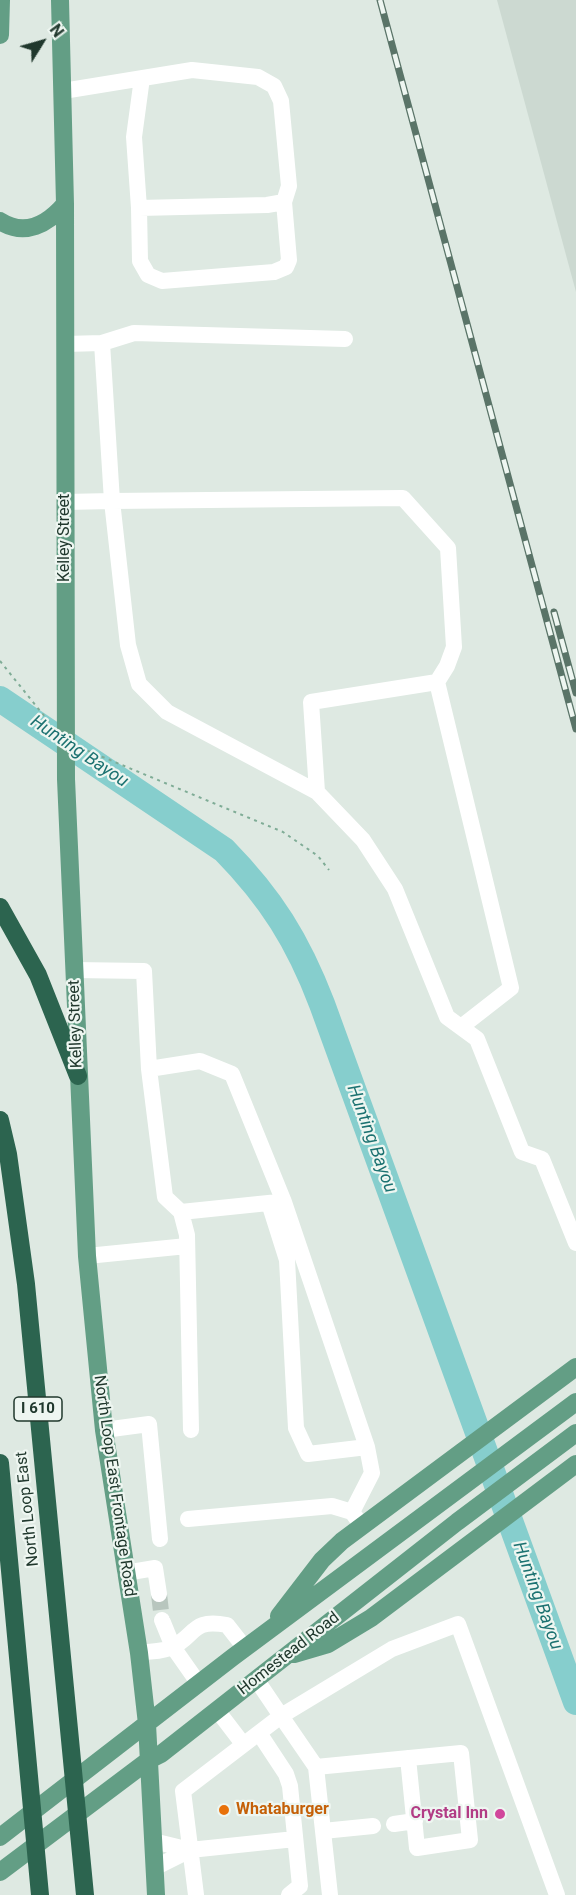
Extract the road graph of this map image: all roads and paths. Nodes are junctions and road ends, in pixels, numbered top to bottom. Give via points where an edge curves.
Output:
1 (0, 0) edge
2 (60, 0) edge
3 (0, 35) edge
4 (142, 78) junction
5 (63, 91) junction
6 (284, 202) junction
7 (65, 204) junction
8 (139, 208) junction
9 (0, 221) edge
10 (345, 339) dead end
11 (102, 343) junction
12 (65, 344) junction
13 (112, 501) junction
14 (65, 502) junction
15 (0, 662) edge
16 (437, 682) junction
17 (52, 726) dead end
18 (77, 745) dead end
19 (316, 792) junction
20 (329, 870) dead end
21 (0, 907) edge
22 (74, 970) junction
23 (461, 1027) junction
24 (149, 1069) junction
25 (78, 1076) junction
26 (0, 1120) edge
27 (276, 1203) junction
28 (181, 1212) junction
29 (576, 1243) edge
30 (187, 1246) junction
31 (87, 1256) junction
32 (576, 1367) edge
33 (576, 1402) edge
34 (104, 1430) junction
35 (191, 1430) dead end
36 (576, 1433) edge
37 (367, 1447) junction
38 (576, 1464) edge
39 (0, 1471) edge
40 (357, 1519) junction
41 (188, 1520) dead end
42 (160, 1539) dead end
43 (125, 1573) junction
44 (159, 1594) tunnel mouth
45 (162, 1620) tunnel mouth
46 (268, 1632) junction
47 (172, 1647) junction
48 (245, 1648) junction
49 (139, 1653) junction
50 (284, 1658) junction
51 (256, 1679) junction
52 (199, 1683) junction
53 (217, 1710) junction
54 (281, 1716) junction
55 (147, 1724) junction
56 (259, 1732) junction
57 (243, 1744) junction
58 (408, 1758) junction
59 (149, 1760) junction
60 (316, 1767) junction
61 (415, 1821) junction
62 (394, 1824) dead end
63 (373, 1826) dead end
64 (323, 1831) junction
65 (0, 1836) edge
66 (295, 1839) junction
67 (153, 1841) junction
68 (190, 1850) junction
69 (154, 1868) junction
70 (0, 1872) edge
71 (40, 1895) edge
72 (86, 1895) edge
73 (156, 1895) edge
74 (196, 1895) edge
75 (289, 1895) edge
76 (330, 1895) edge
77 (557, 1895) edge

1 - 3 main road
2 - 5 main road, Kelley Street
4 - 5 lane
4 - 6 lane via 192,70 258,77 274,86 281,101 289,186
4 - 8 lane via 134,137
5 - 7 main road, Kelley Street
6 - 8 lane
6 - 8 lane via 289,260 286,267 274,272 162,281 148,275 140,261
7 - 9 main road via 54,217 35,227 15,227
7 - 12 main road, Kelley Street
10 - 11 lane via 134,333
11 - 12 lane
11 - 13 lane
12 - 14 main road, Kelley Street
13 - 14 lane
13 - 16 lane via 403,498 448,548 454,647
13 - 19 lane via 128,645 139,684 167,712
14 - 22 main road, Kelley Street via 66,779
15 - 17 path
16 - 19 lane via 311,702
16 - 23 lane via 511,988
18 - 20 path via 283,832 318,856
19 - 23 lane via 363,840 395,889 447,1017
21 - 25 highway via 38,975
22 - 24 lane via 144,971
22 - 25 main road, Kelley Street
23 - 29 lane via 477,1039 522,1152 542,1159
24 - 27 lane via 200,1061 232,1074
24 - 28 lane via 165,1197
25 - 31 main road, North Loop East Frontage Road
26 - 72 highway, North Loop East / I 610 via 26,1284
27 - 28 lane
27 - 37 lane
27 - 37 lane via 286,1260 296,1428 308,1454
28 - 30 lane
30 - 31 lane
30 - 35 lane
31 - 34 main road, North Loop East Frontage Road
32 - 40 main road via 429,1476
33 - 46 main road, Homestead Road
34 - 42 lane via 149,1424
34 - 43 main road, North Loop East Frontage Road
36 - 50 main road, Homestead Road
37 - 40 lane via 372,1473
38 - 50 main road via 345,1635
39 - 71 highway, North Loop East
40 - 41 lane via 332,1506
40 - 46 main road
43 - 44 lane via 155,1568
43 - 49 main road, North Loop East Frontage Road
45 - 47 lane
46 - 48 main road, Homestead Road
47 - 48 lane via 192,1629 212,1622 227,1625
47 - 49 lane
47 - 52 lane
48 - 52 main road, Homestead Road
49 - 55 main road, North Loop East Frontage Road
50 - 51 main road, Homestead Road
51 - 53 main road, Homestead Road
51 - 54 lane
52 - 55 main road, Homestead Road
53 - 57 lane
53 - 59 main road, Homestead Road
54 - 56 lane
54 - 60 lane
54 - 77 lane via 384,1654 458,1624
55 - 59 main road, North Loop East Frontage Road
55 - 65 main road, Homestead Road
56 - 57 lane
56 - 66 lane via 286,1774
57 - 68 lane via 183,1791
58 - 60 lane
58 - 61 lane
58 - 61 lane via 461,1753 471,1840 417,1848
59 - 67 main road, North Loop East Frontage Road
59 - 70 main road, Homestead Road
60 - 64 lane
61 - 62 lane
63 - 64 lane
64 - 76 lane
66 - 68 lane
66 - 75 lane via 300,1886
67 - 68 lane
67 - 69 main road, North Loop East Frontage Road
68 - 69 lane
68 - 74 lane
69 - 73 main road, North Loop East Frontage Road

